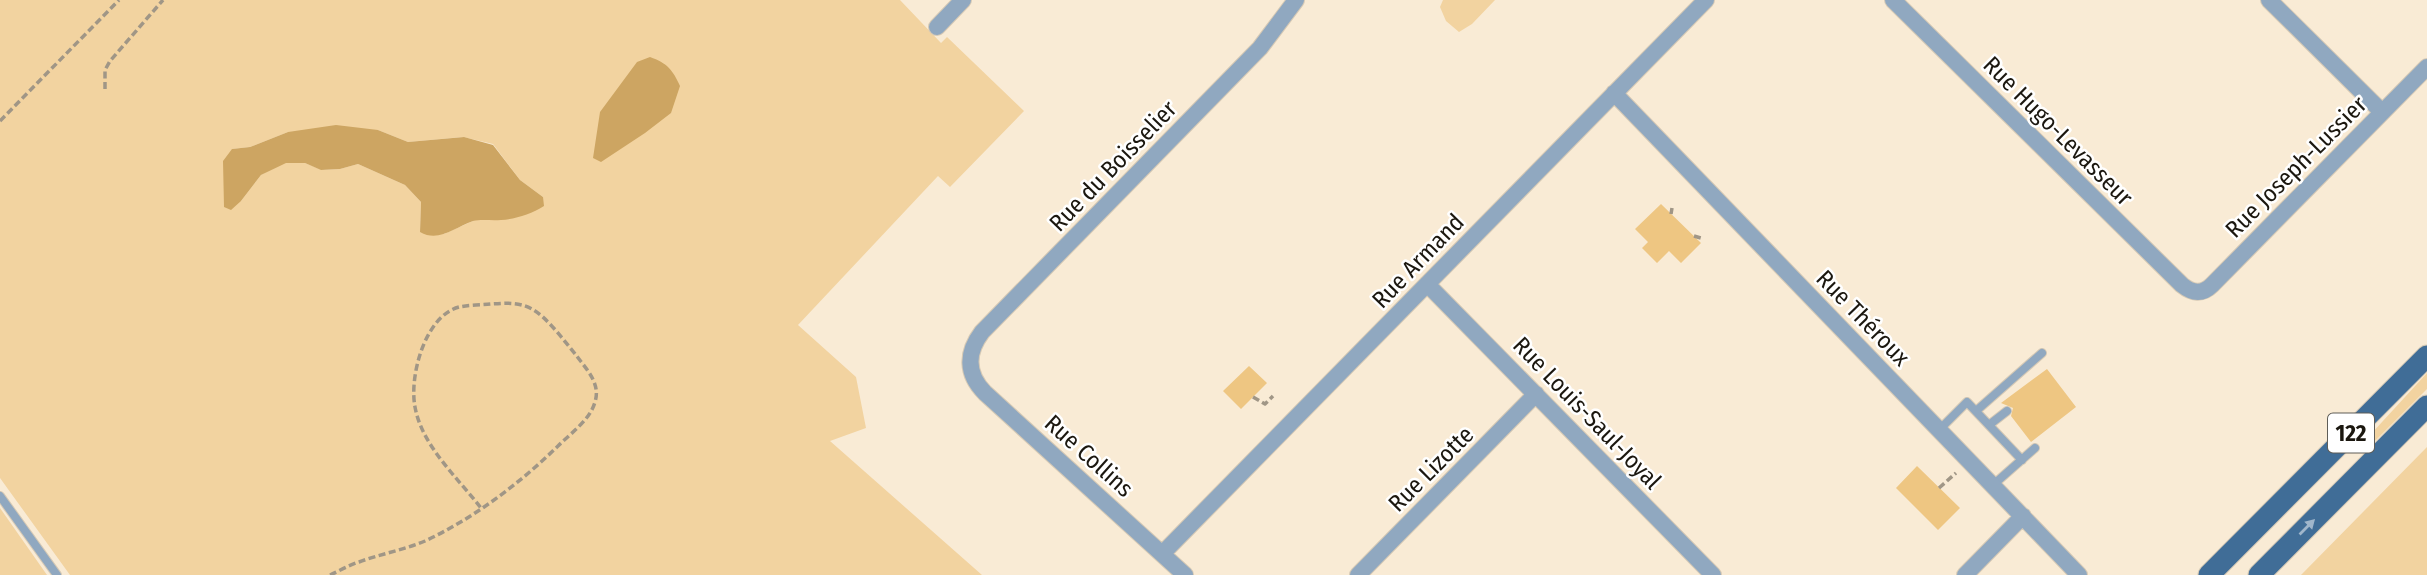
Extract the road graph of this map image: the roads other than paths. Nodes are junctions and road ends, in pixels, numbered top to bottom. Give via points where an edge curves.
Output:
1 (963, 0) edge
2 (1296, 0) edge
3 (1706, 0) edge
4 (1893, 0) edge
5 (2269, 0) edge
6 (937, 27) dead end
7 (2427, 66) edge
8 (1614, 93) junction
9 (2382, 112) junction
10 (1427, 284) junction
11 (2194, 292) joint
12 (2042, 353) dead end
13 (2427, 356) edge
14 (970, 366) joint
15 (1536, 394) junction
16 (2427, 406) edge
17 (1976, 411) junction
18 (2007, 411) dead end
19 (1989, 425) junction
20 (1939, 430) junction
21 (2035, 448) dead end
22 (2022, 460) junction
23 (1993, 485) junction
24 (0, 496) edge
25 (2023, 516) junction
26 (1162, 554) junction
27 (57, 575) edge
28 (1185, 575) edge
29 (1359, 575) edge
30 (1713, 575) edge
31 (1965, 575) edge
32 (2079, 575) edge
33 (2209, 575) edge
34 (2259, 575) edge

1 - 6 street
2 - 14 street, Rue du Boisselier via 1260,48 982,332
3 - 8 street, Rue Armand
4 - 11 street, Rue Hugo-Levasseur
5 - 9 street
7 - 9 street, Rue Joseph-Lussier
8 - 10 street, Rue Armand
8 - 20 street, Rue Théroux
9 - 11 street, Rue Joseph-Lussier via 2212,285
10 - 15 street, Rue Louis-Saul-Joyal
10 - 26 street, Rue Armand
12 - 17 lane
13 - 33 main road, 122
14 - 26 street, Rue Collins via 974,381 985,393
15 - 29 street, Rue Lizotte
15 - 30 street, Rue Louis-Saul-Joyal
34 -> 16 main road
17 - 19 lane
17 - 20 lane via 1967,402
18 - 19 lane
19 - 22 lane
20 - 23 street, Rue Théroux
21 - 22 lane
22 - 23 lane
23 - 25 street, Rue Théroux
24 - 27 lane
25 - 31 street
25 - 32 street, Rue Théroux
26 - 28 street, Rue Collins

